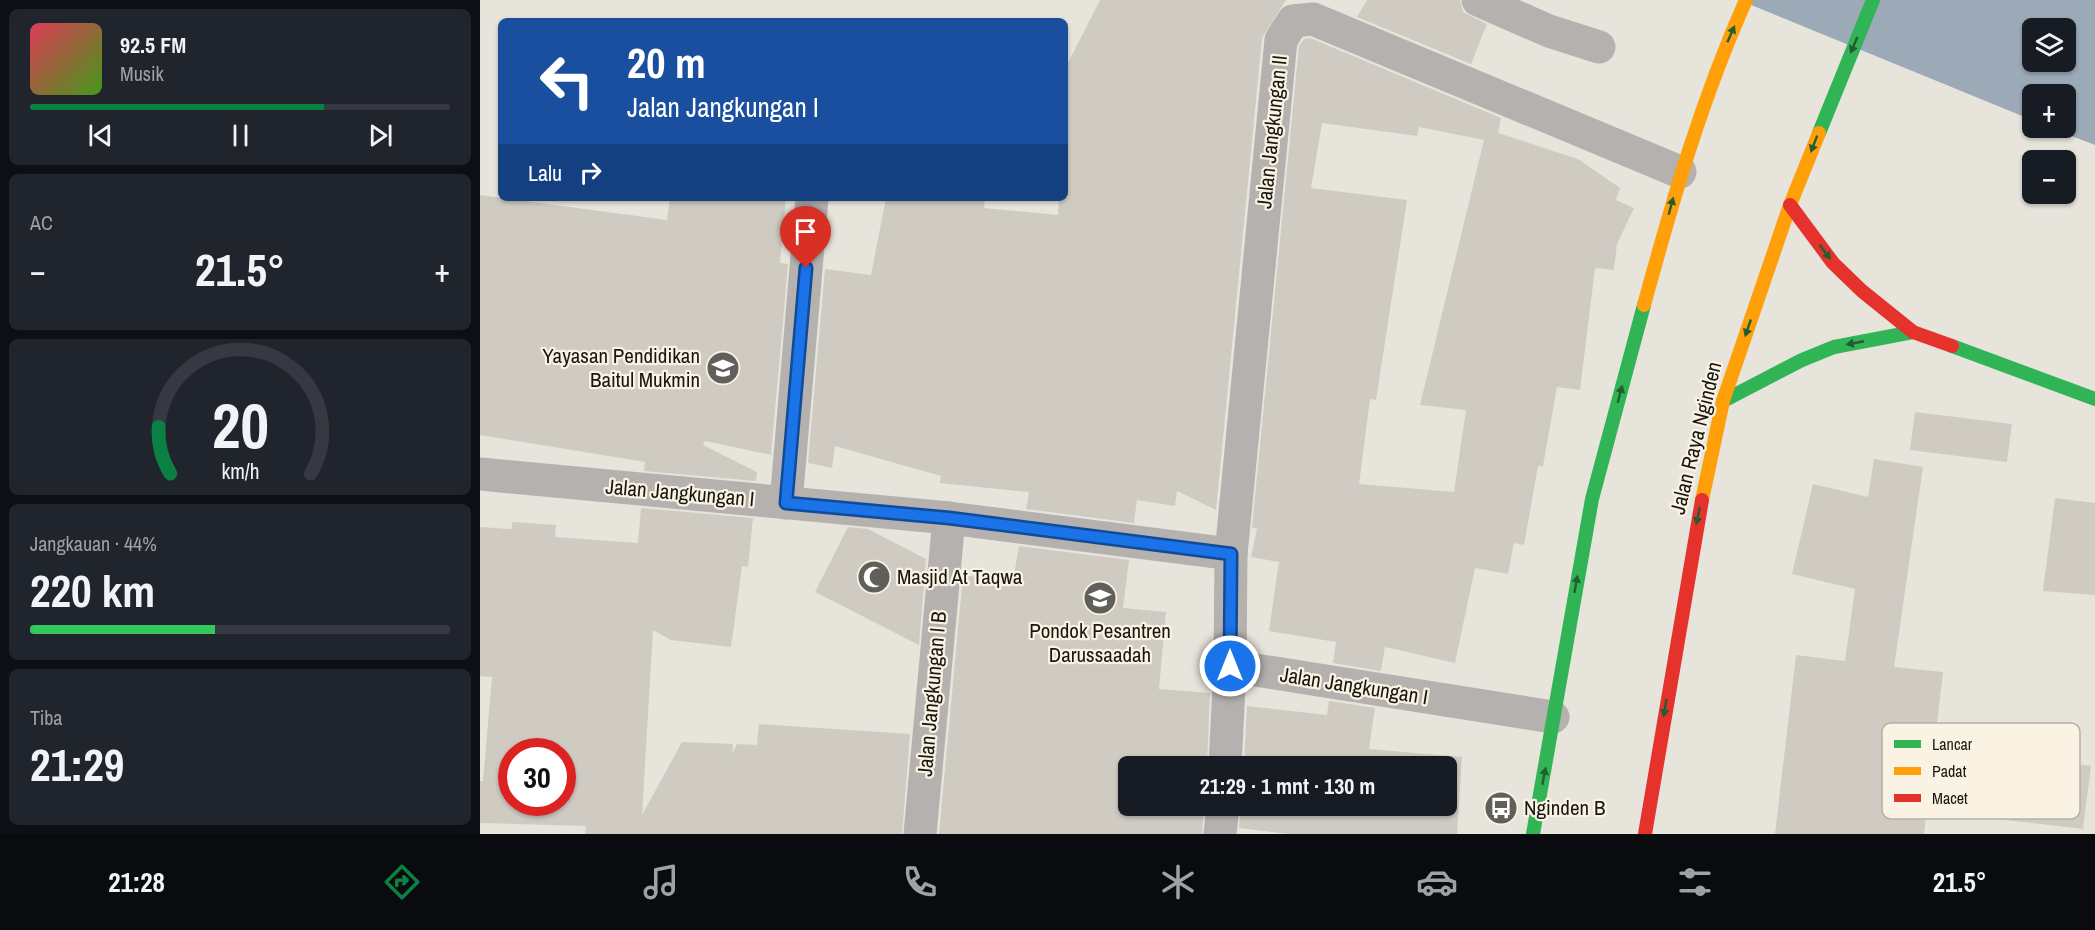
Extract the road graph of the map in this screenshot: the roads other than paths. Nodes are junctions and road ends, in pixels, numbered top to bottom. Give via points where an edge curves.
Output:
1 (1478, 0) edge
2 (1746, 0) edge
3 (1873, 0) edge
4 (1599, 47) dead end
5 (1680, 172) junction
6 (812, 201) edge
7 (1790, 205) junction
8 (1913, 332) junction
9 (2095, 399) edge
10 (1723, 401) junction
11 (480, 474) edge
12 (786, 503) junction
13 (949, 518) junction
14 (1231, 554) junction
15 (1230, 666) junction
16 (1553, 717) junction
17 (1226, 756) edge
18 (1222, 816) edge
19 (920, 834) edge
20 (1220, 834) edge
21 (1533, 834) edge
22 (1645, 834) edge

1 - 4 street
5 -> 2 main road via 1716,67
3 -> 7 main road, Jalan Raya Nginden
5 - 14 street, Jalan Jangkungan II via 1313,19 1293,21 1281,39
16 -> 5 main road via 1592,499
6 - 12 street
7 -> 8 main road via 1833,263
7 -> 10 main road, Jalan Raya Nginden
8 - 9 main road
8 -> 10 main road via 1834,347
10 -> 22 main road, Jalan Raya Nginden via 1694,535
11 - 12 street, Jalan Jangkungan I
12 - 13 street, Jalan Jangkungan I
13 - 14 street, Jalan Jangkungan I
13 - 19 street, Jalan Jangkungan I B
14 - 15 street
15 - 16 street, Jalan Jangkungan I
15 - 17 street
21 -> 16 main road
18 - 20 street

